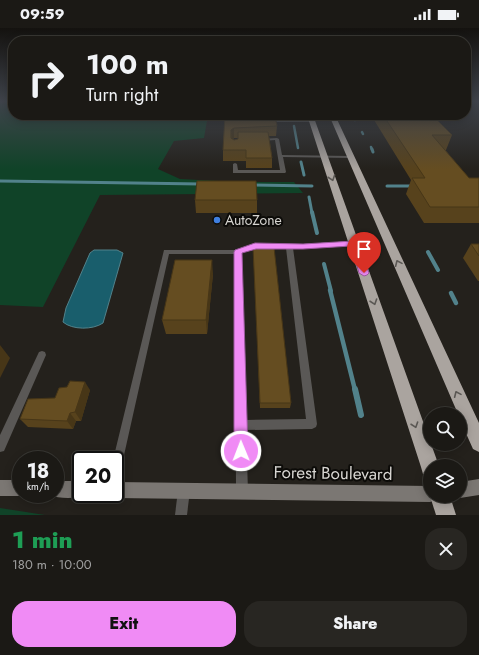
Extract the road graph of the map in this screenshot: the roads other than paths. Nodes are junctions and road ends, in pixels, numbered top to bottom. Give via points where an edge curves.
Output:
1 (313, 124) edge
2 (336, 124) edge
3 (256, 140) edge
4 (280, 156) junction
5 (324, 156) junction
6 (351, 157) junction
7 (235, 164) dead end
8 (354, 243) junction
9 (289, 246) junction
10 (238, 252) junction
11 (42, 355) dead end
12 (241, 425) junction
13 (479, 443) edge
14 (0, 447) edge
15 (120, 451) edge
16 (427, 459) edge
17 (479, 487) edge
18 (0, 488) edge
19 (12, 488) edge
20 (467, 489) edge
21 (124, 490) edge
22 (184, 490) junction
23 (242, 491) junction
24 (423, 494) edge
25 (442, 503) edge
26 (180, 515) edge
27 (446, 515) edge

1 - 5 highway
2 - 6 highway
3 - 4 lane via 277,139
4 - 5 lane
4 - 7 lane via 283,172 235,172
5 - 6 lane
5 -> 8 highway
13 -> 6 highway
8 - 9 lane
8 -> 16 highway
9 - 10 lane via 255,246
9 - 12 lane via 312,424
10 - 12 lane
10 - 15 lane via 166,252
11 - 14 lane
12 - 23 lane
17 - 20 street
18 - 19 street
21 - 22 street, Forest Boulevard
22 - 23 street, Forest Boulevard
22 - 26 lane
23 - 24 street, Forest Boulevard
25 - 27 highway

